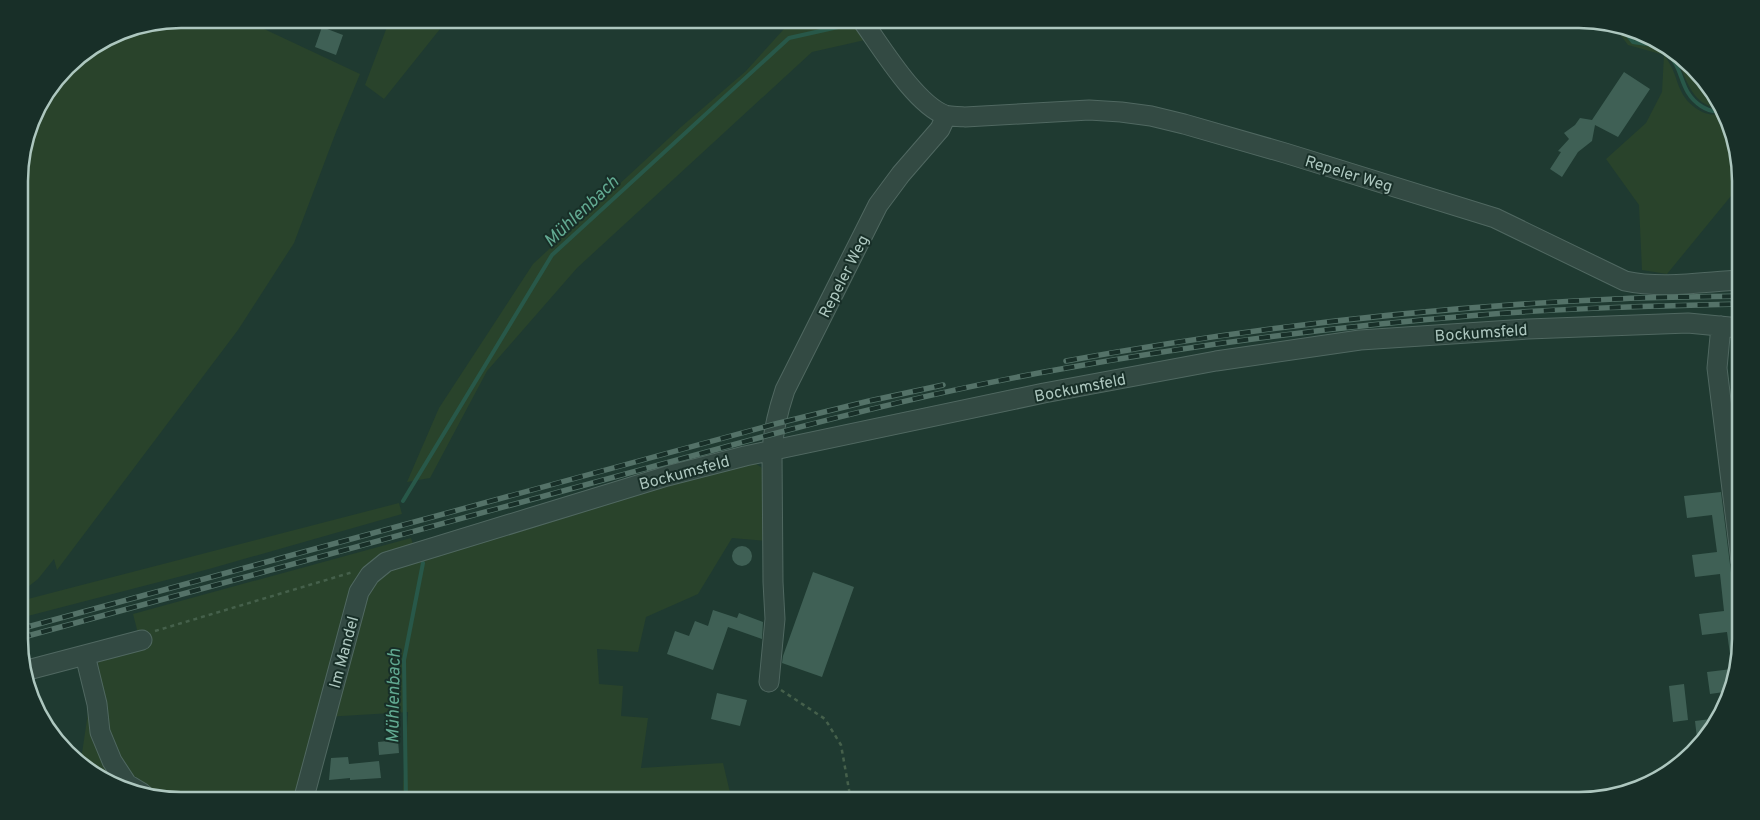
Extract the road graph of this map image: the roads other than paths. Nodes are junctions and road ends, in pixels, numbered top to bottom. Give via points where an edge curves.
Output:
1 (868, 28) edge
2 (946, 116) junction
3 (1732, 280) edge
4 (1721, 326) junction
5 (1732, 327) edge
6 (772, 452) junction
7 (1732, 489) edge
8 (436, 548) joint
9 (142, 640) road end
10 (85, 655) junction
11 (31, 669) edge
12 (769, 682) road end
13 (126, 782) edge
14 (304, 792) edge

1 - 2 street via 915,93
2 - 3 street, Repeler Weg via 1089,110 1151,116 1285,153 1495,218 1625,281 1662,284
2 - 6 street, Repeler Weg via 940,129 878,205 785,390 776,419
4 - 5 street, Bockumsfeld
4 - 6 street, Bockumsfeld via 1688,323 1622,325 1360,340 1216,361 1063,390
4 - 7 street via 1717,368
6 - 8 street, Bockumsfeld via 667,476
6 - 12 street, Repeler Weg via 776,619
8 - 14 street, Im Mandel via 386,562 370,575 359,592
9 - 10 street
10 - 11 street
10 - 13 street via 100,732 112,761

